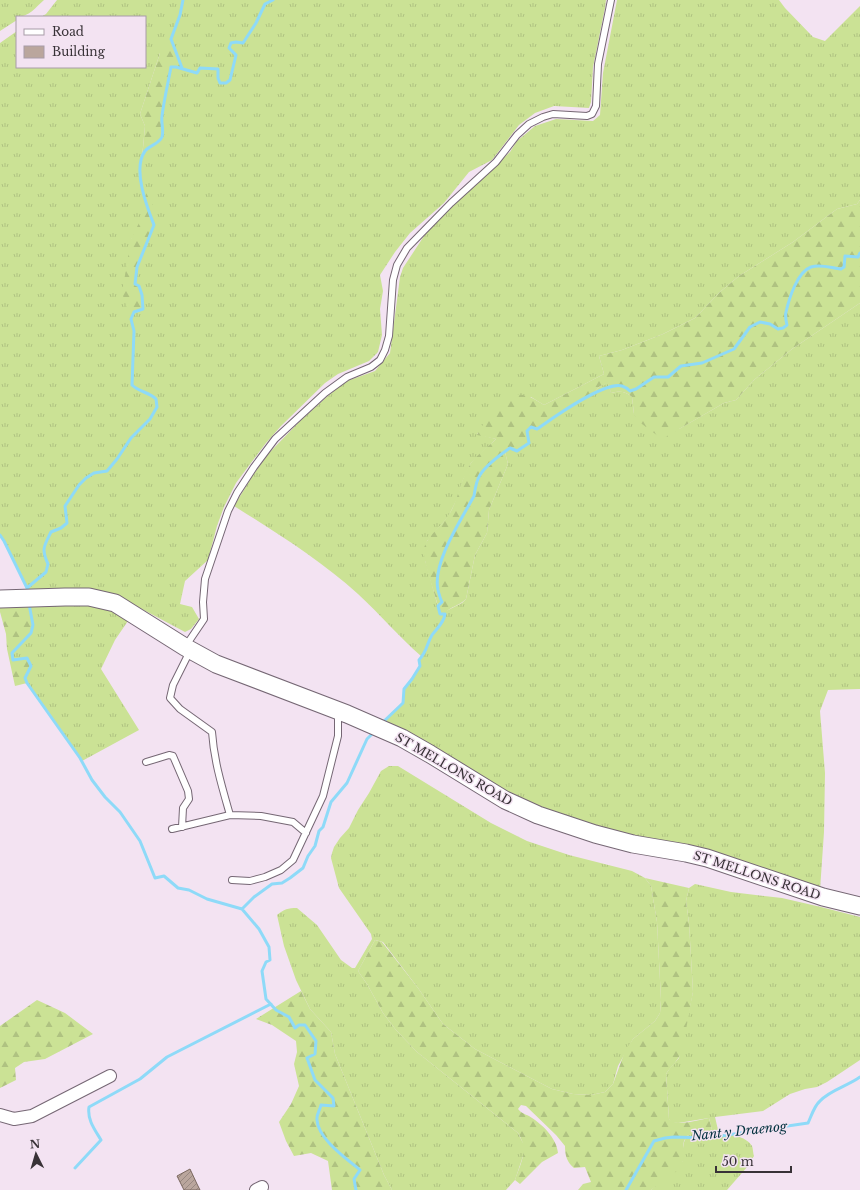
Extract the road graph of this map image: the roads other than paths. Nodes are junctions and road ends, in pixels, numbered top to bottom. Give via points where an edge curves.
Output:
1 (611, 0) edge
2 (0, 599) edge
3 (185, 647) junction
4 (338, 711) junction
5 (146, 762) dead end
6 (230, 815) junction
7 (182, 827) junction
8 (172, 830) dead end
9 (306, 833) junction
10 (232, 880) dead end
11 (860, 906) edge
12 (110, 1076) dead end
13 (0, 1115) edge

1 - 3 lane via 598,64 596,106 592,114 553,114 529,124 496,162 450,203 407,248 397,265 393,280 389,336 380,360 371,367 347,377 325,393 275,439 254,467 228,511 205,579 204,619
2 - 3 main road, ST MELLONS ROAD via 89,597 115,603
3 - 4 main road, ST MELLONS ROAD via 216,664
3 - 6 lane via 186,657 170,698 180,709 212,732 218,774
4 - 9 lane via 338,736 324,796
4 - 11 main road, ST MELLONS ROAD via 402,738 505,800 538,815 633,844 707,858 823,897
5 - 7 lane via 173,756 188,791 189,799 183,808
6 - 7 lane
6 - 9 lane via 262,816 293,822
7 - 8 lane
9 - 10 lane via 292,860 281,870 250,881
12 - 13 street via 32,1116 14,1119

